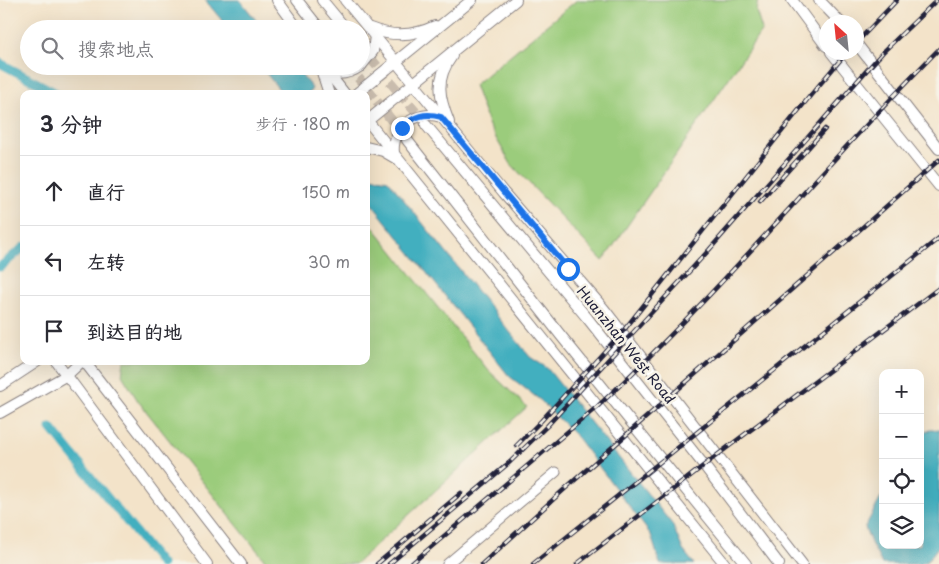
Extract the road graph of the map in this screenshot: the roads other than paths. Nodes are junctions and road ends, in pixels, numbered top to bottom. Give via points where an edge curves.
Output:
1 (277, 0) edge
2 (297, 0) edge
3 (322, 0) edge
4 (345, 0) edge
5 (472, 0) edge
6 (516, 0) edge
7 (792, 0) edge
8 (819, 0) edge
9 (828, 0) edge
10 (834, 15) edge
11 (836, 15) edge
12 (291, 20) edge
13 (313, 20) edge
14 (339, 20) edge
15 (362, 20) edge
16 (447, 20) junction
17 (370, 28) edge
18 (370, 30) edge
19 (375, 36) junction
20 (819, 37) edge
21 (460, 46) junction
22 (864, 53) edge
23 (370, 55) edge
24 (837, 60) edge
25 (396, 62) junction
26 (325, 75) edge
27 (330, 75) edge
28 (414, 83) junction
29 (328, 90) edge
30 (342, 90) edge
31 (361, 90) edge
32 (441, 117) junction
33 (370, 119) edge
34 (370, 125) edge
35 (426, 125) tunnel mouth
36 (452, 130) junction
37 (407, 140) tunnel mouth
38 (370, 148) edge
39 (939, 148) edge
40 (394, 154) junction
41 (401, 162) junction
42 (939, 186) edge
43 (32, 365) edge
44 (59, 365) edge
45 (78, 365) edge
46 (86, 365) edge
47 (67, 375) junction
48 (0, 386) edge
49 (0, 413) edge
50 (556, 472) dead end
51 (207, 564) edge
52 (240, 564) edge
53 (447, 564) edge
54 (725, 564) edge
55 (746, 564) edge
56 (779, 564) edge
57 (802, 564) edge

1 - 12 main road
2 - 13 main road
3 - 14 main road
4 - 15 main road
5 - 16 main road
6 - 21 main road
7 - 20 main road
8 - 10 main road
9 - 11 main road
16 - 17 main road via 411,34 385,34
16 - 25 main road
18 - 19 main road
19 - 23 main road
19 - 25 main road
21 - 28 main road
21 - 36 main road via 448,62 440,82 442,101
22 - 39 main road
24 - 42 main road
25 - 28 main road
25 - 31 main road
26 - 29 main road
27 - 30 main road
28 - 32 main road
28 - 33 main road
32 - 36 main road
32 - 40 main road via 427,114 412,118 397,135
34 - 40 main road
35 - 56 main road, Huanzhan West Road via 588,319
36 - 57 main road via 604,309
37 - 55 main road
38 - 41 main road
40 - 41 main road
41 - 54 main road
43 - 48 main road
44 - 47 main road
45 - 47 main road
46 - 52 main road
47 - 49 main road
47 - 51 main road
50 - 53 street

